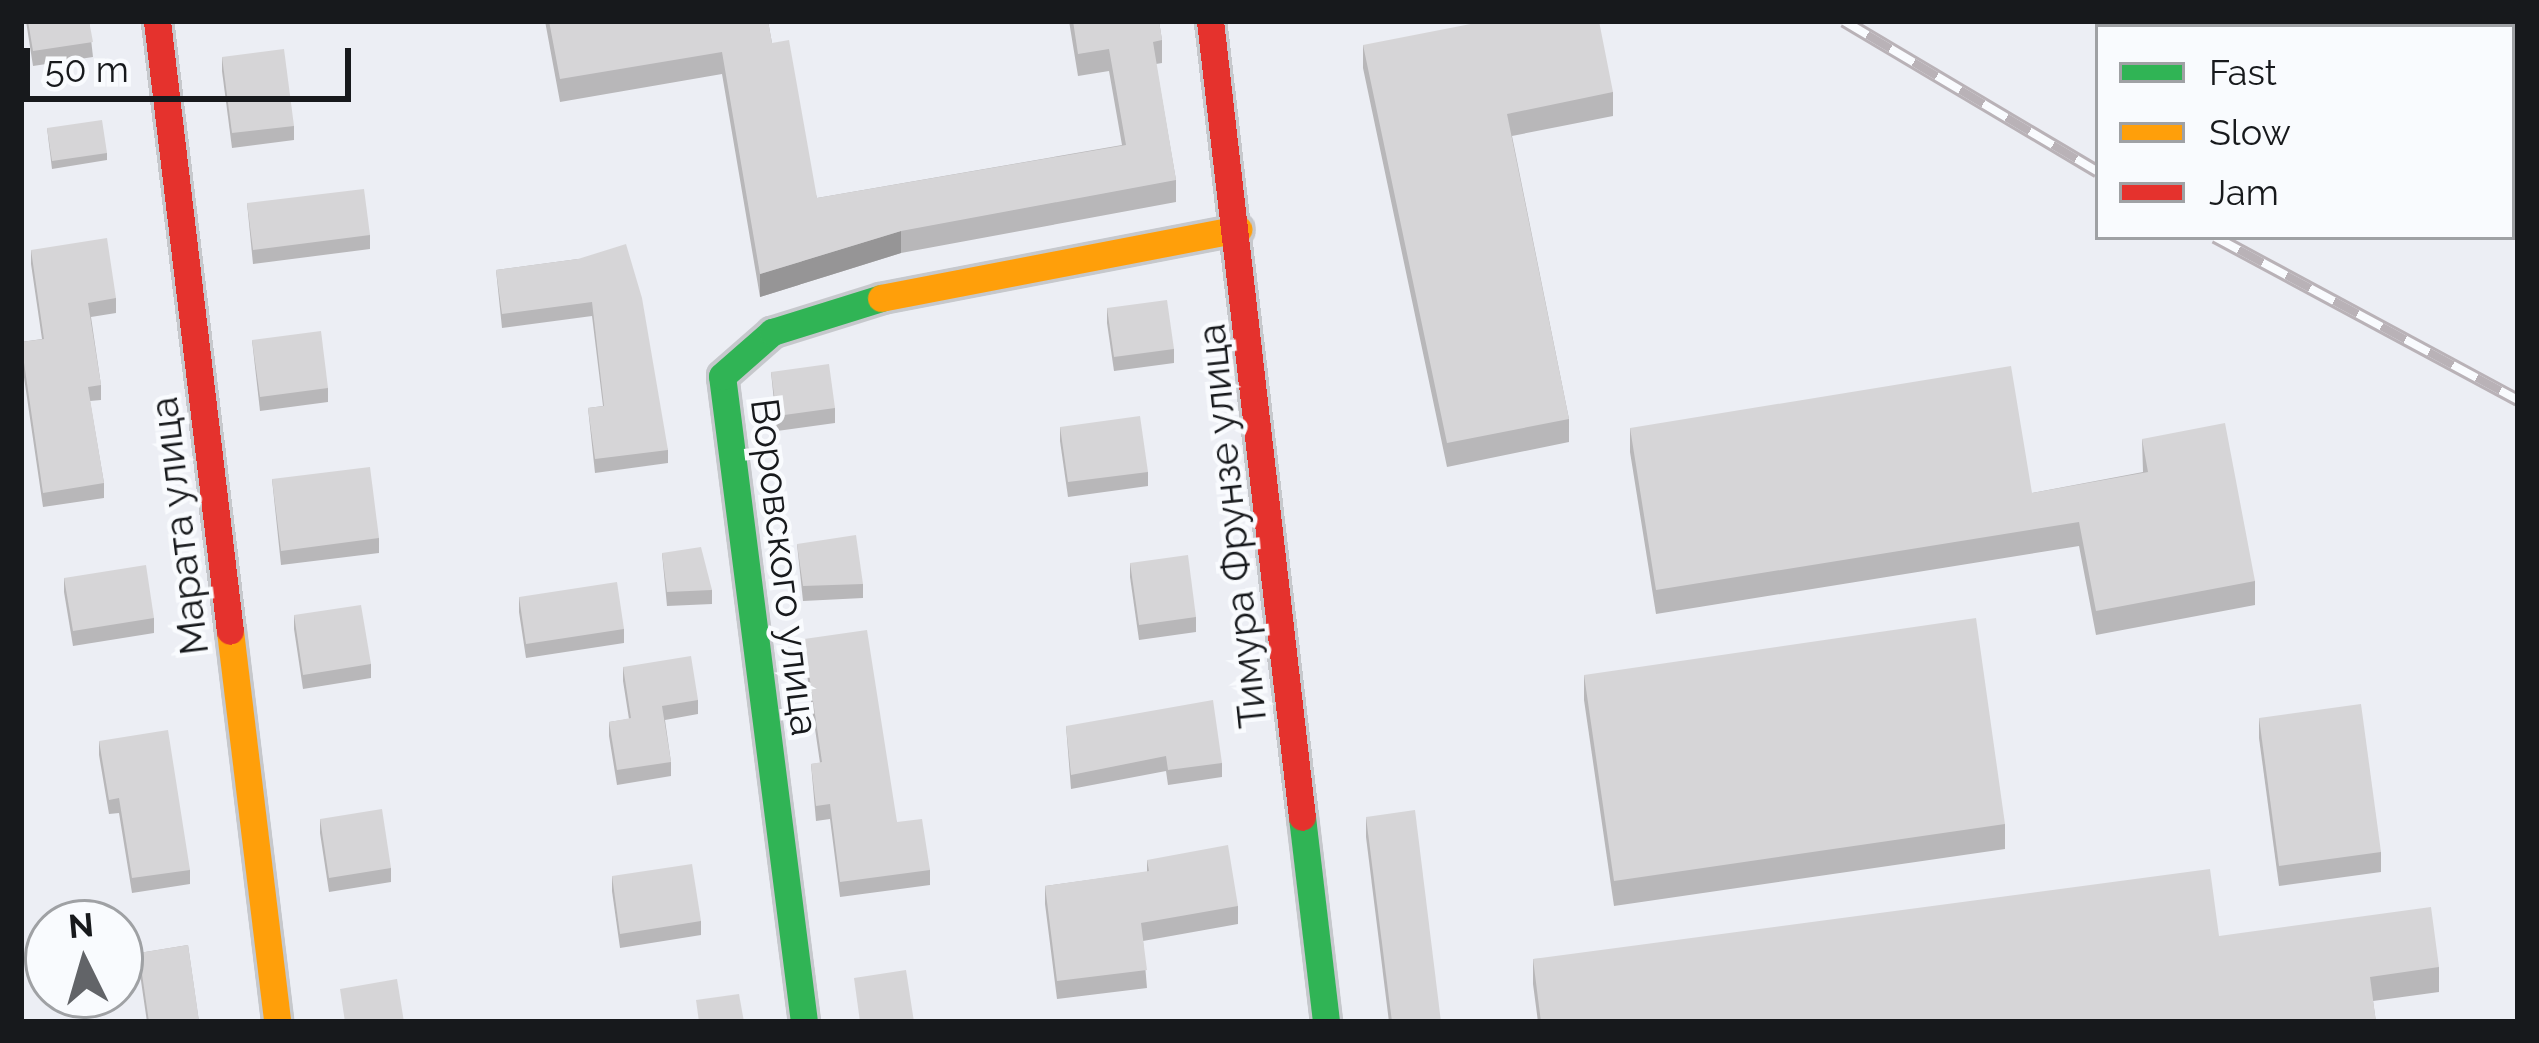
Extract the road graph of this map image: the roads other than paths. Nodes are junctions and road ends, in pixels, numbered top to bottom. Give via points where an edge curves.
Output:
1 (157, 21) edge
2 (1210, 21) edge
3 (1238, 229) junction
4 (278, 1022) edge
5 (804, 1022) edge
6 (1326, 1022) edge

1 - 4 street, Марата улица
2 - 3 street, Тимура Фрунзе улица
3 - 5 street, Воровского улица via 908,290 772,332 722,376
3 - 6 street, Тимура Фрунзе улица

